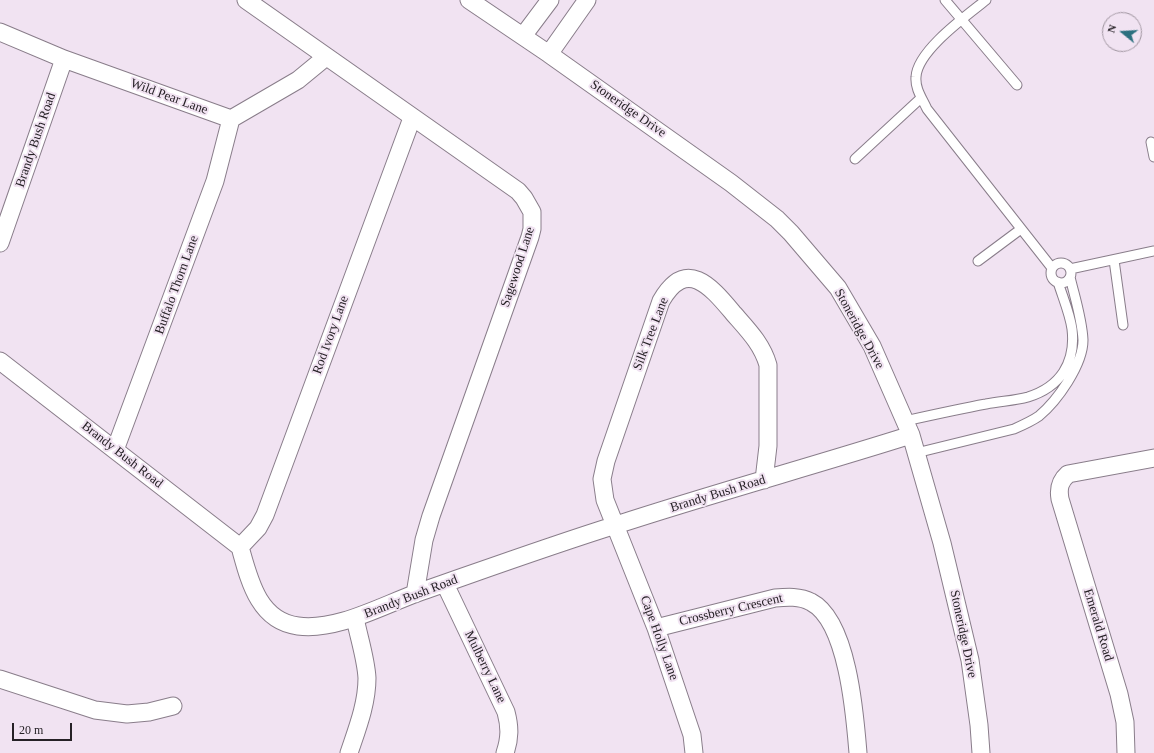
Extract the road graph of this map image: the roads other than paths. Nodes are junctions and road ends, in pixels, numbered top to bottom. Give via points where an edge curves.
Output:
1 (246, 0) edge
2 (469, 0) edge
3 (550, 0) edge
4 (587, 0) edge
5 (946, 0) edge
6 (986, 0) edge
7 (962, 20) junction
8 (1, 32) edge
9 (523, 36) junction
10 (549, 54) junction
11 (326, 57) junction
12 (64, 59) junction
13 (1017, 85) dead end
14 (921, 98) junction
15 (412, 118) junction
16 (231, 119) junction
17 (1151, 142) dead end
18 (1154, 157) edge
19 (855, 159) dead end
20 (1021, 229) junction
21 (0, 243) edge
22 (1154, 251) edge
23 (1114, 260) junction
24 (978, 261) dead end
25 (1052, 268) junction
26 (1070, 273) junction
27 (1058, 282) junction
28 (1123, 325) dead end
29 (0, 361) edge
30 (908, 428) junction
31 (768, 446) junction
32 (115, 450) junction
33 (916, 453) junction
34 (1154, 458) edge
35 (787, 473) junction
36 (764, 480) junction
37 (616, 525) junction
38 (240, 547) junction
39 (445, 584) junction
40 (415, 594) junction
41 (355, 618) junction
42 (656, 628) junction
43 (0, 679) edge
44 (173, 706) dead end
45 (349, 753) edge
46 (505, 753) edge
47 (694, 753) edge
48 (858, 753) edge
49 (981, 753) edge
50 (1126, 753) edge

1 - 11 street, Sagewood Lane
2 - 9 street, Stoneridge Drive
3 - 9 street
4 - 10 street
5 - 7 lane
6 - 7 lane
7 - 13 lane
7 - 14 lane via 932,46 919,64 916,76 917,90
8 - 12 street, Wild Pear Lane
9 - 10 street, Stoneridge Drive
10 - 30 street, Stoneridge Drive via 725,178 791,233 838,288 850,307 872,346
11 - 15 street, Sagewood Lane
11 - 16 street via 298,80
12 - 16 street, Wild Pear Lane
12 - 21 street, Brandy Bush Road
14 - 19 lane
14 - 20 lane
15 - 38 street, Rod Ivory Lane via 265,515 258,528
15 - 40 street, Sagewood Lane via 518,191 532,212 533,222 530,237 431,516 424,540
16 - 32 street, Buffalo Thorn Lane via 215,181
17 - 18 lane
20 - 24 lane
20 - 25 lane
22 - 23 lane
23 - 26 lane
23 - 28 lane
25 - 26 lane via 1059,262 1064,263
25 - 27 lane via 1052,276
26 - 27 lane via 1067,281
26 - 33 lane via 1082,332 1082,351 1070,377 1052,403 1039,416 1014,429
27 - 30 lane via 1072,329 1072,343 1071,358 1056,382 1044,391 1028,397 987,404
29 - 32 street, Brandy Bush Road
30 - 33 street, Stoneridge Drive
30 - 35 street, Brandy Bush Road
31 - 35 street
31 - 36 street, Silk Tree Lane
31 - 37 street, Silk Tree Lane via 768,365 762,349 715,291 696,280 680,280 666,292 661,301 603,471 605,500
32 - 38 street, Brandy Bush Road
33 - 49 street, Stoneridge Drive via 942,543 970,660
34 - 50 street, Emerald Road via 1068,474 1063,478 1059,492 1119,694 1125,722
35 - 36 street, Brandy Bush Road
36 - 37 street, Brandy Bush Road
37 - 39 street, Brandy Bush Road
37 - 42 street, Cape Holly Lane
38 - 41 street, Brandy Bush Road via 255,592 264,607 276,618 308,626
39 - 40 street, Brandy Bush Road
39 - 46 street, Mulberry Lane via 506,712 510,737
40 - 41 street, Brandy Bush Road
41 - 45 street via 367,683 363,708
42 - 47 street, Cape Holly Lane via 692,735
42 - 48 street, Crossberry Crescent via 775,598 795,597 812,602 834,626 838,638 853,700
43 - 44 street via 95,710 127,714

